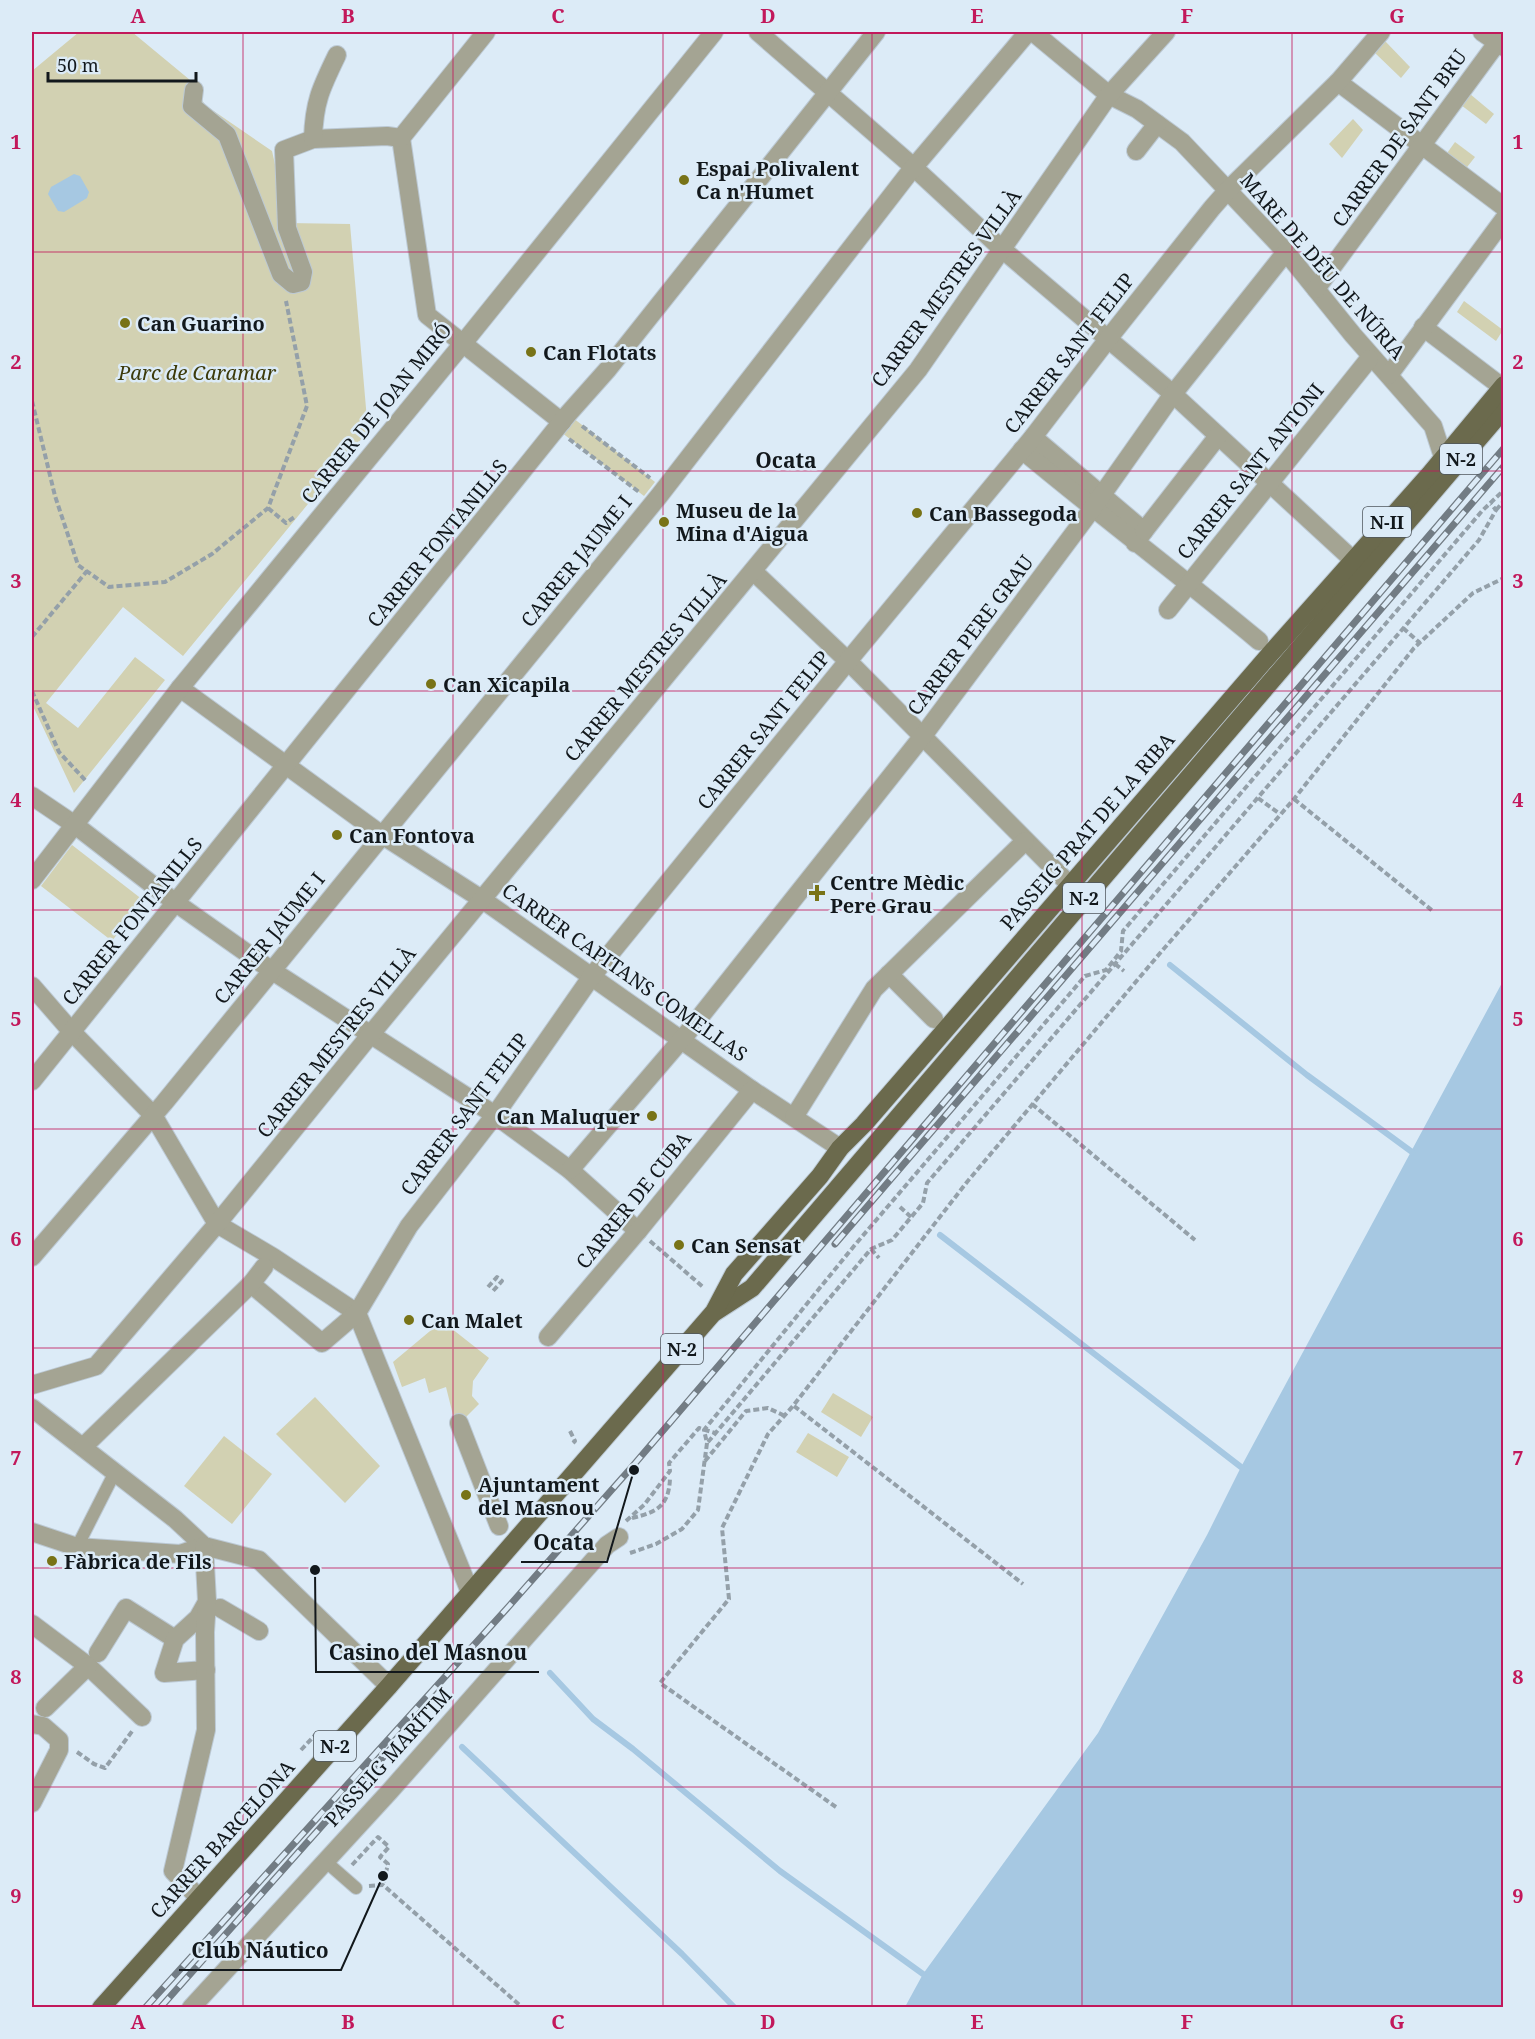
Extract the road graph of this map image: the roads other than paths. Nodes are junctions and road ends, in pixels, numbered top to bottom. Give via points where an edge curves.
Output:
1 (486, 32) edge
2 (714, 32) edge
3 (758, 32) edge
4 (876, 32) edge
5 (1028, 32) edge
6 (1033, 32) edge
7 (1166, 32) edge
8 (1382, 32) edge
9 (1482, 32) edge
10 (1500, 45) edge
11 (337, 55) dead end
12 (1338, 82) junction
13 (194, 90) dead end
14 (828, 92) junction
15 (1109, 95) junction
16 (1157, 124) junction
17 (401, 138) junction
18 (313, 139) junction
19 (1421, 145) junction
20 (1136, 151) dead end
21 (914, 167) junction
22 (1227, 191) junction
23 (1503, 207) edge
24 (1503, 219) edge
25 (1002, 249) junction
26 (1286, 252) junction
27 (1316, 289) junction
28 (1423, 327) junction
29 (1108, 339) junction
30 (462, 344) junction
31 (1369, 359) dead end
32 (1389, 375) junction
33 (1503, 386) edge
34 (1173, 394) junction
35 (1503, 409) edge
36 (1503, 418) edge
37 (562, 422) junction
38 (1218, 436) junction
39 (1028, 443) junction
40 (1441, 460) junction
41 (1269, 482) junction
42 (1421, 484) joint
43 (1096, 502) junction
44 (1418, 509) junction
45 (1139, 537) junction
46 (1353, 560) junction
47 (754, 572) junction
48 (1189, 583) junction
49 (1168, 610) dead end
50 (1259, 641) dead end
51 (848, 661) junction
52 (180, 688) junction
53 (922, 737) junction
54 (286, 766) junction
55 (32, 796) edge
56 (75, 825) junction
57 (382, 836) junction
58 (1025, 841) junction
59 (33, 876) edge
60 (1070, 885) junction
61 (483, 900) junction
62 (176, 903) junction
63 (271, 970) junction
64 (889, 974) junction
65 (592, 976) junction
66 (32, 986) edge
67 (934, 1019) dead end
68 (72, 1032) junction
69 (371, 1034) junction
70 (682, 1040) junction
71 (32, 1081) edge
72 (752, 1090) junction
73 (495, 1114) junction
74 (153, 1116) junction
75 (794, 1117) junction
76 (840, 1148) junction
77 (570, 1170) junction
78 (217, 1224) junction
79 (638, 1231) junction
80 (32, 1257) edge
81 (264, 1267) dead end
82 (250, 1284) junction
83 (752, 1288) junction
84 (714, 1312) junction
85 (357, 1313) junction
86 (548, 1337) dead end
87 (32, 1385) edge
88 (32, 1408) edge
89 (459, 1423) dead end
90 (83, 1447) junction
91 (115, 1472) junction
92 (499, 1526) dead end
93 (32, 1532) edge
94 (618, 1538) dead end
95 (204, 1546) junction
96 (77, 1547) junction
97 (470, 1592) junction
98 (214, 1604) junction
99 (32, 1624) edge
100 (259, 1631) dead end
101 (175, 1639) junction
102 (93, 1660) junction
103 (206, 1670) junction
104 (389, 1686) junction
105 (45, 1708) dead end
106 (142, 1718) road end
107 (32, 1724) edge
108 (32, 1803) edge
109 (324, 1860) junction
110 (356, 1888) road end
111 (199, 1898) junction
112 (101, 2007) edge
113 (190, 2007) edge

1 - 17 street
2 - 30 street, CARRER DE JOAN MIRÓ
3 - 14 street
4 - 14 street, CARRER FONTANILLS
5 - 21 street, CARRER JAUME I
6 - 15 street, MARE DE DÉU DE NÚRIA
7 - 15 street, CARRER MESTRES VILLÀ
8 - 12 street, CARRER SANT FELIP
9 - 10 street
10 - 19 street, CARRER DE SANT BRU
11 - 18 street via 316,104
12 - 19 street
12 - 22 street, CARRER SANT FELIP
13 - 18 street via 192,106 227,135 281,274 293,284 301,282 303,272 287,228 284,150
14 - 21 street
14 - 37 street, CARRER FONTANILLS
15 - 16 street, MARE DE DÉU DE NÚRIA
15 - 25 street, CARRER MESTRES VILLÀ
16 - 20 street
16 - 22 street, MARE DE DÉU DE NÚRIA via 1182,142
17 - 18 street
17 - 30 street via 427,315
19 - 23 street
19 - 27 street, CARRER DE SANT BRU
21 - 25 street
21 - 57 street, CARRER JAUME I via 659,496
22 - 26 street, MARE DE DÉU DE NÚRIA
22 - 29 street, CARRER SANT FELIP
24 - 28 street
25 - 29 street
25 - 47 street, CARRER MESTRES VILLÀ via 918,370
26 - 27 street, MARE DE DÉU DE NÚRIA
26 - 34 street, CARRER PERE GRAU
27 - 32 street, MARE DE DÉU DE NÚRIA
28 - 32 street
28 - 33 street
29 - 34 street
29 - 39 street, CARRER SANT FELIP
30 - 37 street
30 - 52 street, CARRER DE JOAN MIRÓ
31 - 41 street, CARRER SANT ANTONI
32 - 40 street, MARE DE DÉU DE NÚRIA via 1433,426
33 - 40 main road, PASSEIG PRAT DE LA RIBA / N-2
34 - 38 street
34 - 43 street, CARRER PERE GRAU
35 - 44 main road, N-2
36 - 44 lane via 1442,491
37 - 54 street, CARRER FONTANILLS
38 - 41 street
38 - 45 street
39 - 43 street
39 - 51 street, CARRER SANT FELIP
40 - 42 main road, PASSEIG PRAT DE LA RIBA / N-2
41 - 46 street
41 - 48 street, CARRER SANT ANTONI
42 - 46 main road, PASSEIG PRAT DE LA RIBA / N-II
43 - 45 street
43 - 53 street, CARRER PERE GRAU
44 - 83 main road, N-2
45 - 48 street
46 - 60 main road, PASSEIG PRAT DE LA RIBA / N-2
47 - 51 street
47 - 61 street, CARRER MESTRES VILLÀ
48 - 49 street, CARRER SANT ANTONI
48 - 50 street
51 - 53 street
51 - 65 street, CARRER SANT FELIP
52 - 54 street, CARRER CAPITANS COMELLAS
52 - 56 street, CARRER DE JOAN MIRÓ
53 - 58 street
53 - 70 street, CARRER PERE GRAU
54 - 57 street, CARRER CAPITANS COMELLAS
54 - 62 street, CARRER FONTANILLS
55 - 56 street
56 - 59 street, CARRER DE JOAN MIRÓ
56 - 62 street
57 - 61 street, CARRER CAPITANS COMELLAS
57 - 63 street, CARRER JAUME I
58 - 60 street
58 - 64 street
60 - 76 main road, PASSEIG PRAT DE LA RIBA / N-2
61 - 65 street, CARRER CAPITANS COMELLAS
61 - 69 street, CARRER MESTRES VILLÀ
62 - 63 street
62 - 68 street, CARRER FONTANILLS
63 - 69 street
63 - 74 street, CARRER JAUME I
64 - 67 street
64 - 75 street via 874,989
65 - 70 street, CARRER CAPITANS COMELLAS
65 - 73 street, CARRER SANT FELIP
66 - 68 street
68 - 71 street, CARRER FONTANILLS
68 - 74 street
69 - 73 street
69 - 78 street, CARRER MESTRES VILLÀ
70 - 72 street, CARRER CAPITANS COMELLAS
70 - 77 street, CARRER PERE GRAU
72 - 75 street, CARRER CAPITANS COMELLAS
72 - 79 street, CARRER DE CUBA
73 - 77 street
73 - 85 street, CARRER SANT FELIP
74 - 78 street
74 - 80 street, CARRER JAUME I
75 - 76 street, CARRER CAPITANS COMELLAS
76 - 83 main road, N-2 via 843,1164 829,1186 776,1246
76 - 84 main road, PASSEIG PRAT DE LA RIBA / N-2 via 734,1274
77 - 79 street
78 - 85 street
78 - 87 street, CARRER MESTRES VILLÀ via 96,1366
79 - 86 street, CARRER DE CUBA
81 - 82 street
82 - 85 street, CARRER SANT FELIP via 322,1342
82 - 90 street
83 - 84 main road, N-2
84 - 97 main road, N-2
85 - 97 street
88 - 90 street
89 - 92 street
90 - 91 street
91 - 95 street
91 - 96 lane
93 - 96 street
94 - 109 street, PASSEIG MARÍTIM via 606,1545 390,1791
95 - 96 street via 180,1554
95 - 98 street
95 - 104 street via 259,1560
97 - 104 main road, CARRER BARCELONA / N-2
98 - 100 street
98 - 101 street
98 - 103 street
99 - 102 street
101 - 102 street via 126,1608
101 - 103 street via 164,1673
102 - 105 street
102 - 106 street
103 - 111 street via 207,1730 172,1871
104 - 111 main road, CARRER BARCELONA / N-2
107 - 108 street via 44,1726 59,1740 59,1750
109 - 110 lane
109 - 113 street, PASSEIG MARÍTIM
111 - 112 main road, CARRER BARCELONA / N-2

